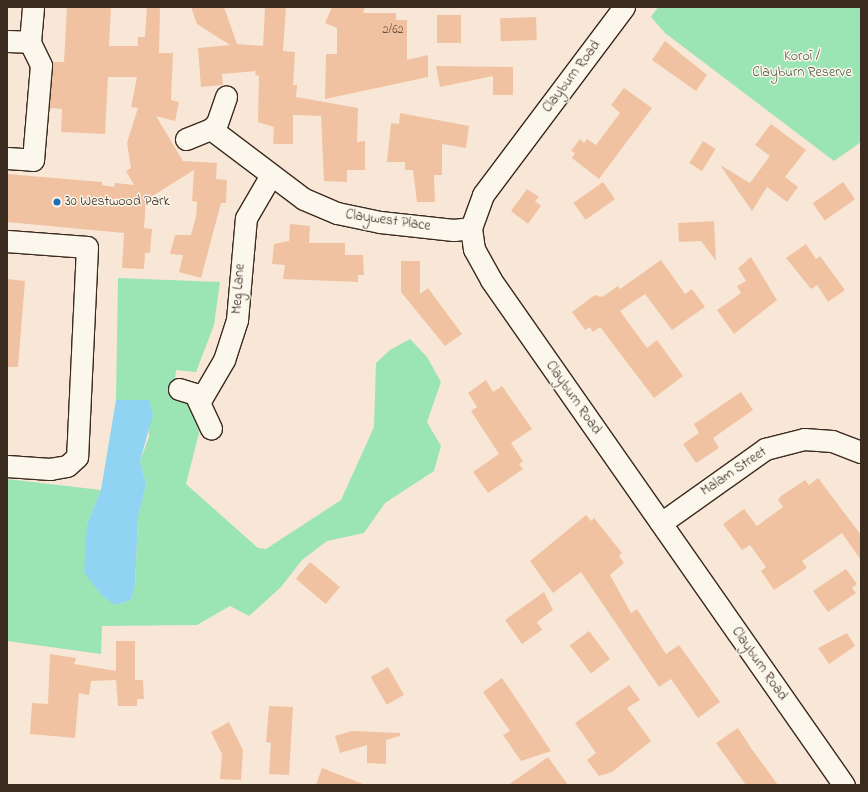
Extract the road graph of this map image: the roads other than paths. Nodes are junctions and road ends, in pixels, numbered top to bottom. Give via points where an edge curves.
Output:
1 (33, 7) edge
2 (624, 7) edge
3 (7, 41) edge
4 (30, 42) junction
5 (226, 97) dead end
6 (211, 130) junction
7 (186, 139) dead end
8 (7, 158) edge
9 (271, 175) junction
10 (471, 228) junction
11 (7, 241) edge
12 (179, 389) dead end
13 (200, 401) junction
14 (211, 428) dead end
15 (861, 452) edge
16 (7, 466) edge
17 (661, 523) junction
18 (844, 785) edge

1 - 4 street
2 - 10 street, Clayburn Road via 483,195
3 - 4 street
4 - 8 street via 41,65 33,160
5 - 6 street via 224,108
6 - 7 street
6 - 9 street, Claywest Place
9 - 10 street, Claywest Place via 304,199 337,213 380,222
9 - 13 street, Meg Lane via 246,218 237,320 224,360
10 - 17 street, Clayburn Road via 474,249 483,267
11 - 16 street via 87,247 77,457 67,466 50,469
12 - 13 street via 195,394
13 - 14 street
15 - 17 street, Malam Street via 832,441 804,439 765,449
17 - 18 street, Clayburn Road

